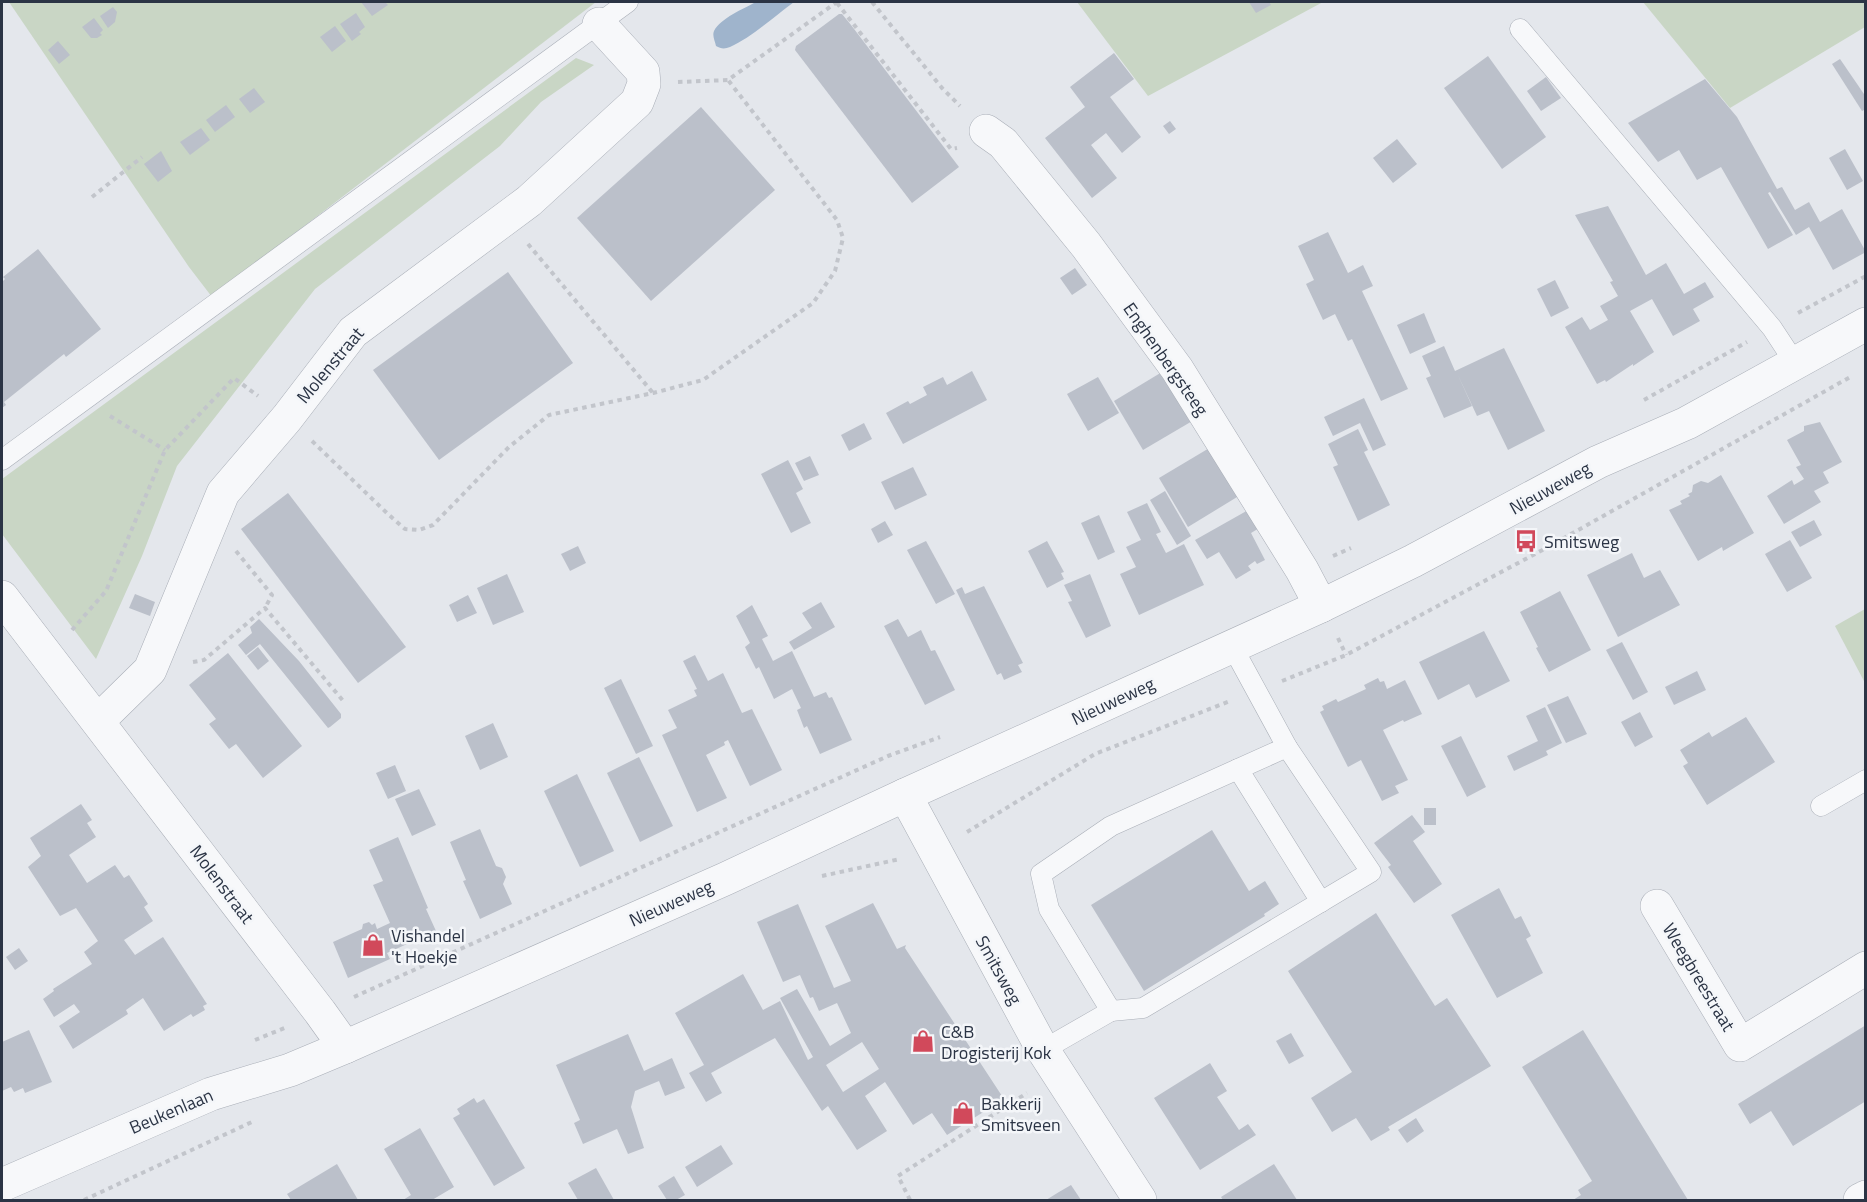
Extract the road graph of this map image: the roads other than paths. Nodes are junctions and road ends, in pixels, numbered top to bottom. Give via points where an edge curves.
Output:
1 (628, 2) edge
2 (599, 24) junction
3 (1520, 29) dead end
4 (994, 137) road end
5 (1866, 324) edge
6 (1795, 363) junction
7 (2, 460) edge
8 (2, 597) edge
9 (1320, 606) junction
10 (1232, 646) junction
11 (98, 721) junction
12 (1287, 747) junction
13 (1238, 770) junction
14 (1866, 780) edge
15 (905, 795) junction
16 (1821, 806) dead end
17 (1321, 902) junction
18 (1657, 906) dead end
19 (1866, 968) edge
20 (1110, 1011) junction
21 (345, 1047) junction
22 (1050, 1061) junction
23 (2, 1185) edge
24 (1866, 1197) edge
25 (1140, 1200) edge
26 (1860, 1200) edge

1 - 2 lane
2 - 7 lane
2 - 11 street, Molenstraat via 643,72 644,84 637,102 538,193 353,332 223,493 150,670
3 - 6 lane via 1772,328
4 - 9 street, Enghenbergsteeg via 1086,245 1177,369 1302,570
5 - 6 street, Nieuweweg
6 - 9 street, Nieuweweg via 1687,423 1598,462
8 - 11 street, Molenstraat
9 - 10 street, Nieuweweg
10 - 12 lane
10 - 15 street, Nieuweweg
11 - 21 street, Molenstraat
12 - 13 lane
12 - 17 lane via 1371,872
13 - 17 lane
13 - 20 lane via 1111,826 1041,874 1049,909
14 - 16 lane
15 - 21 street, Nieuweweg
15 - 22 street, Smitsweg
17 - 20 lane via 1143,1008
18 - 19 street, Weegbreestraat via 1740,1045
20 - 22 lane
21 - 23 street, Beukenlaan via 290,1070 211,1094
22 - 25 street, Smitsweg
24 - 26 street

